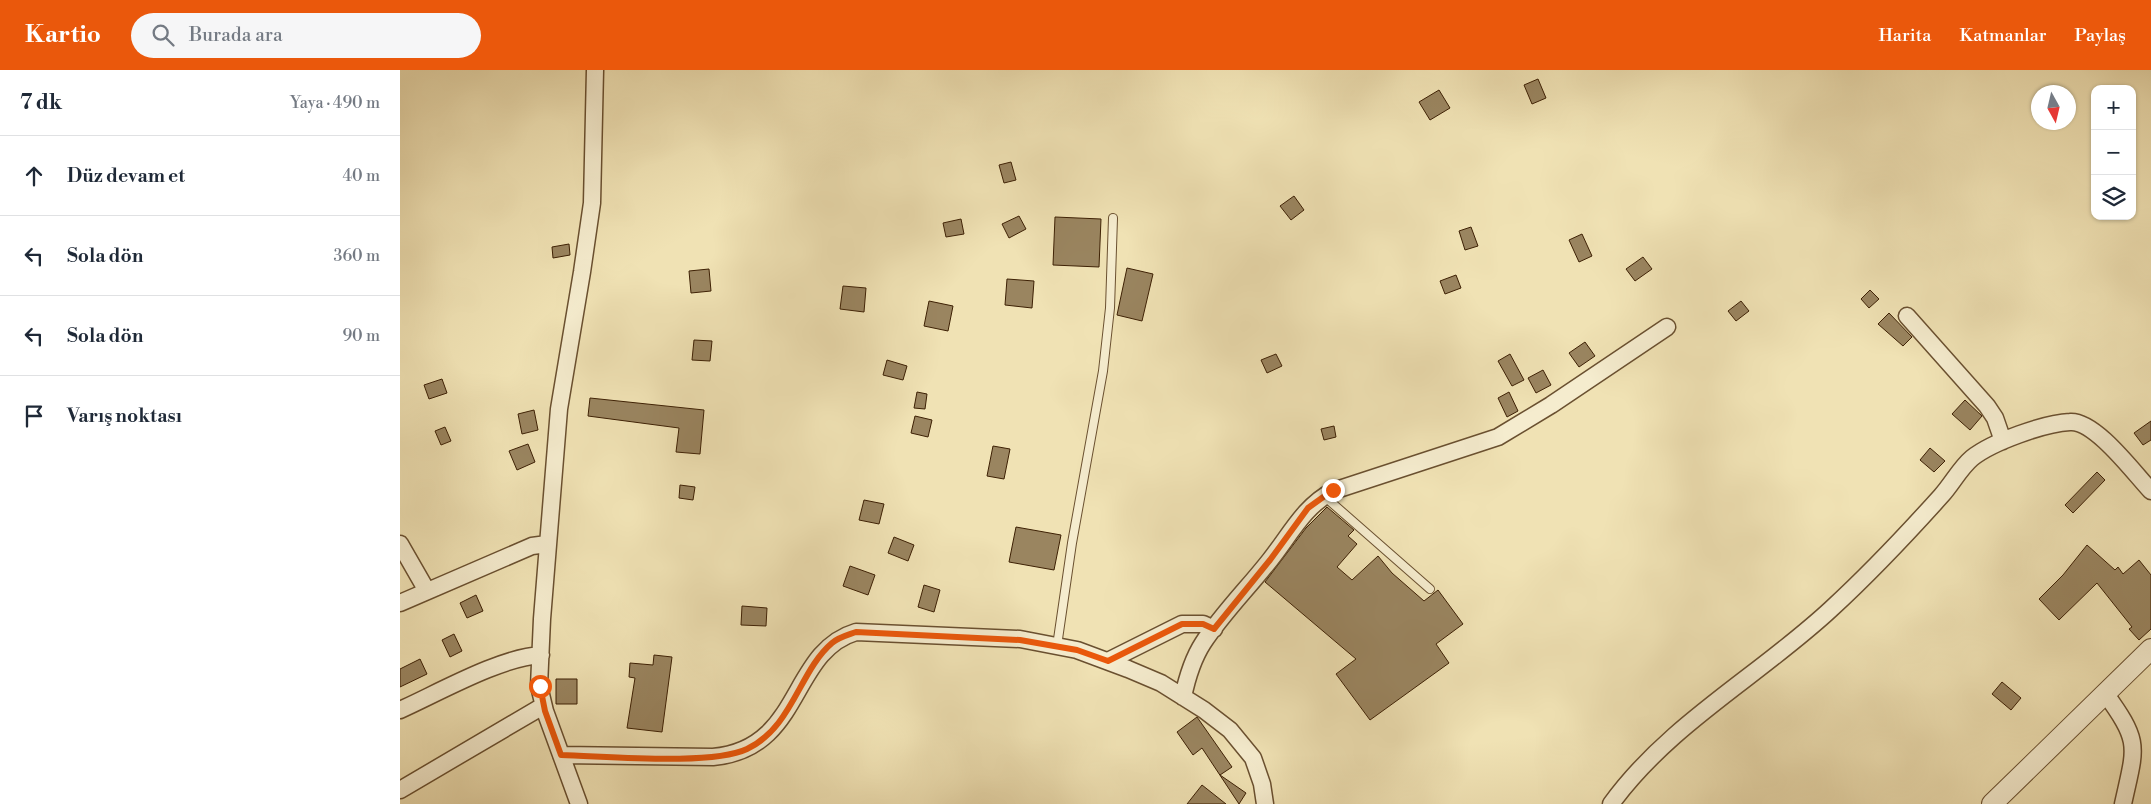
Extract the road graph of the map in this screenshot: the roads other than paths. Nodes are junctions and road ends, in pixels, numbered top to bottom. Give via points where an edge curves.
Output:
1 (595, 70) edge
2 (1113, 218) dead end
3 (1907, 316) dead end
4 (1667, 327) dead end
5 (2003, 441) junction
6 (2151, 491) edge
7 (1324, 496) junction
8 (400, 544) edge
9 (547, 544) junction
10 (1430, 588) dead end
11 (428, 591) junction
12 (400, 603) edge
13 (1214, 629) junction
14 (1057, 646) junction
15 (2151, 649) edge
16 (541, 655) junction
17 (1108, 661) junction
18 (2105, 693) junction
19 (1183, 697) junction
20 (543, 706) junction
21 (400, 710) edge
22 (561, 755) junction
23 (400, 790) edge
24 (579, 804) edge
25 (1265, 804) edge
26 (1611, 804) edge
27 (1992, 804) edge
28 (2123, 804) edge

1 - 9 street via 591,212 559,409
2 - 14 lane via 1110,308 1103,371
3 - 5 street via 1986,406 1995,418
4 - 7 street via 1498,437 1333,490
5 - 6 street via 2058,424 2077,422 2086,425
5 - 26 street via 1971,459 1942,495 1841,600 1719,697 1639,770
7 - 10 lane
7 - 13 street via 1308,508
8 - 11 street
9 - 11 street via 532,546
9 - 16 street
11 - 12 street
13 - 17 street via 1203,624 1182,624
13 - 19 street via 1191,664
14 - 17 street
14 - 22 street via 1020,640 856,632 841,637 822,653 786,713 763,739 748,748 731,755 713,757
15 - 18 street
16 - 20 street
16 - 21 street via 522,657
17 - 19 street via 1161,683
18 - 27 street
18 - 28 street via 2127,723 2133,739 2134,758
19 - 25 street via 1221,722 1242,743 1258,770
20 - 22 street
20 - 23 street
22 - 24 street

